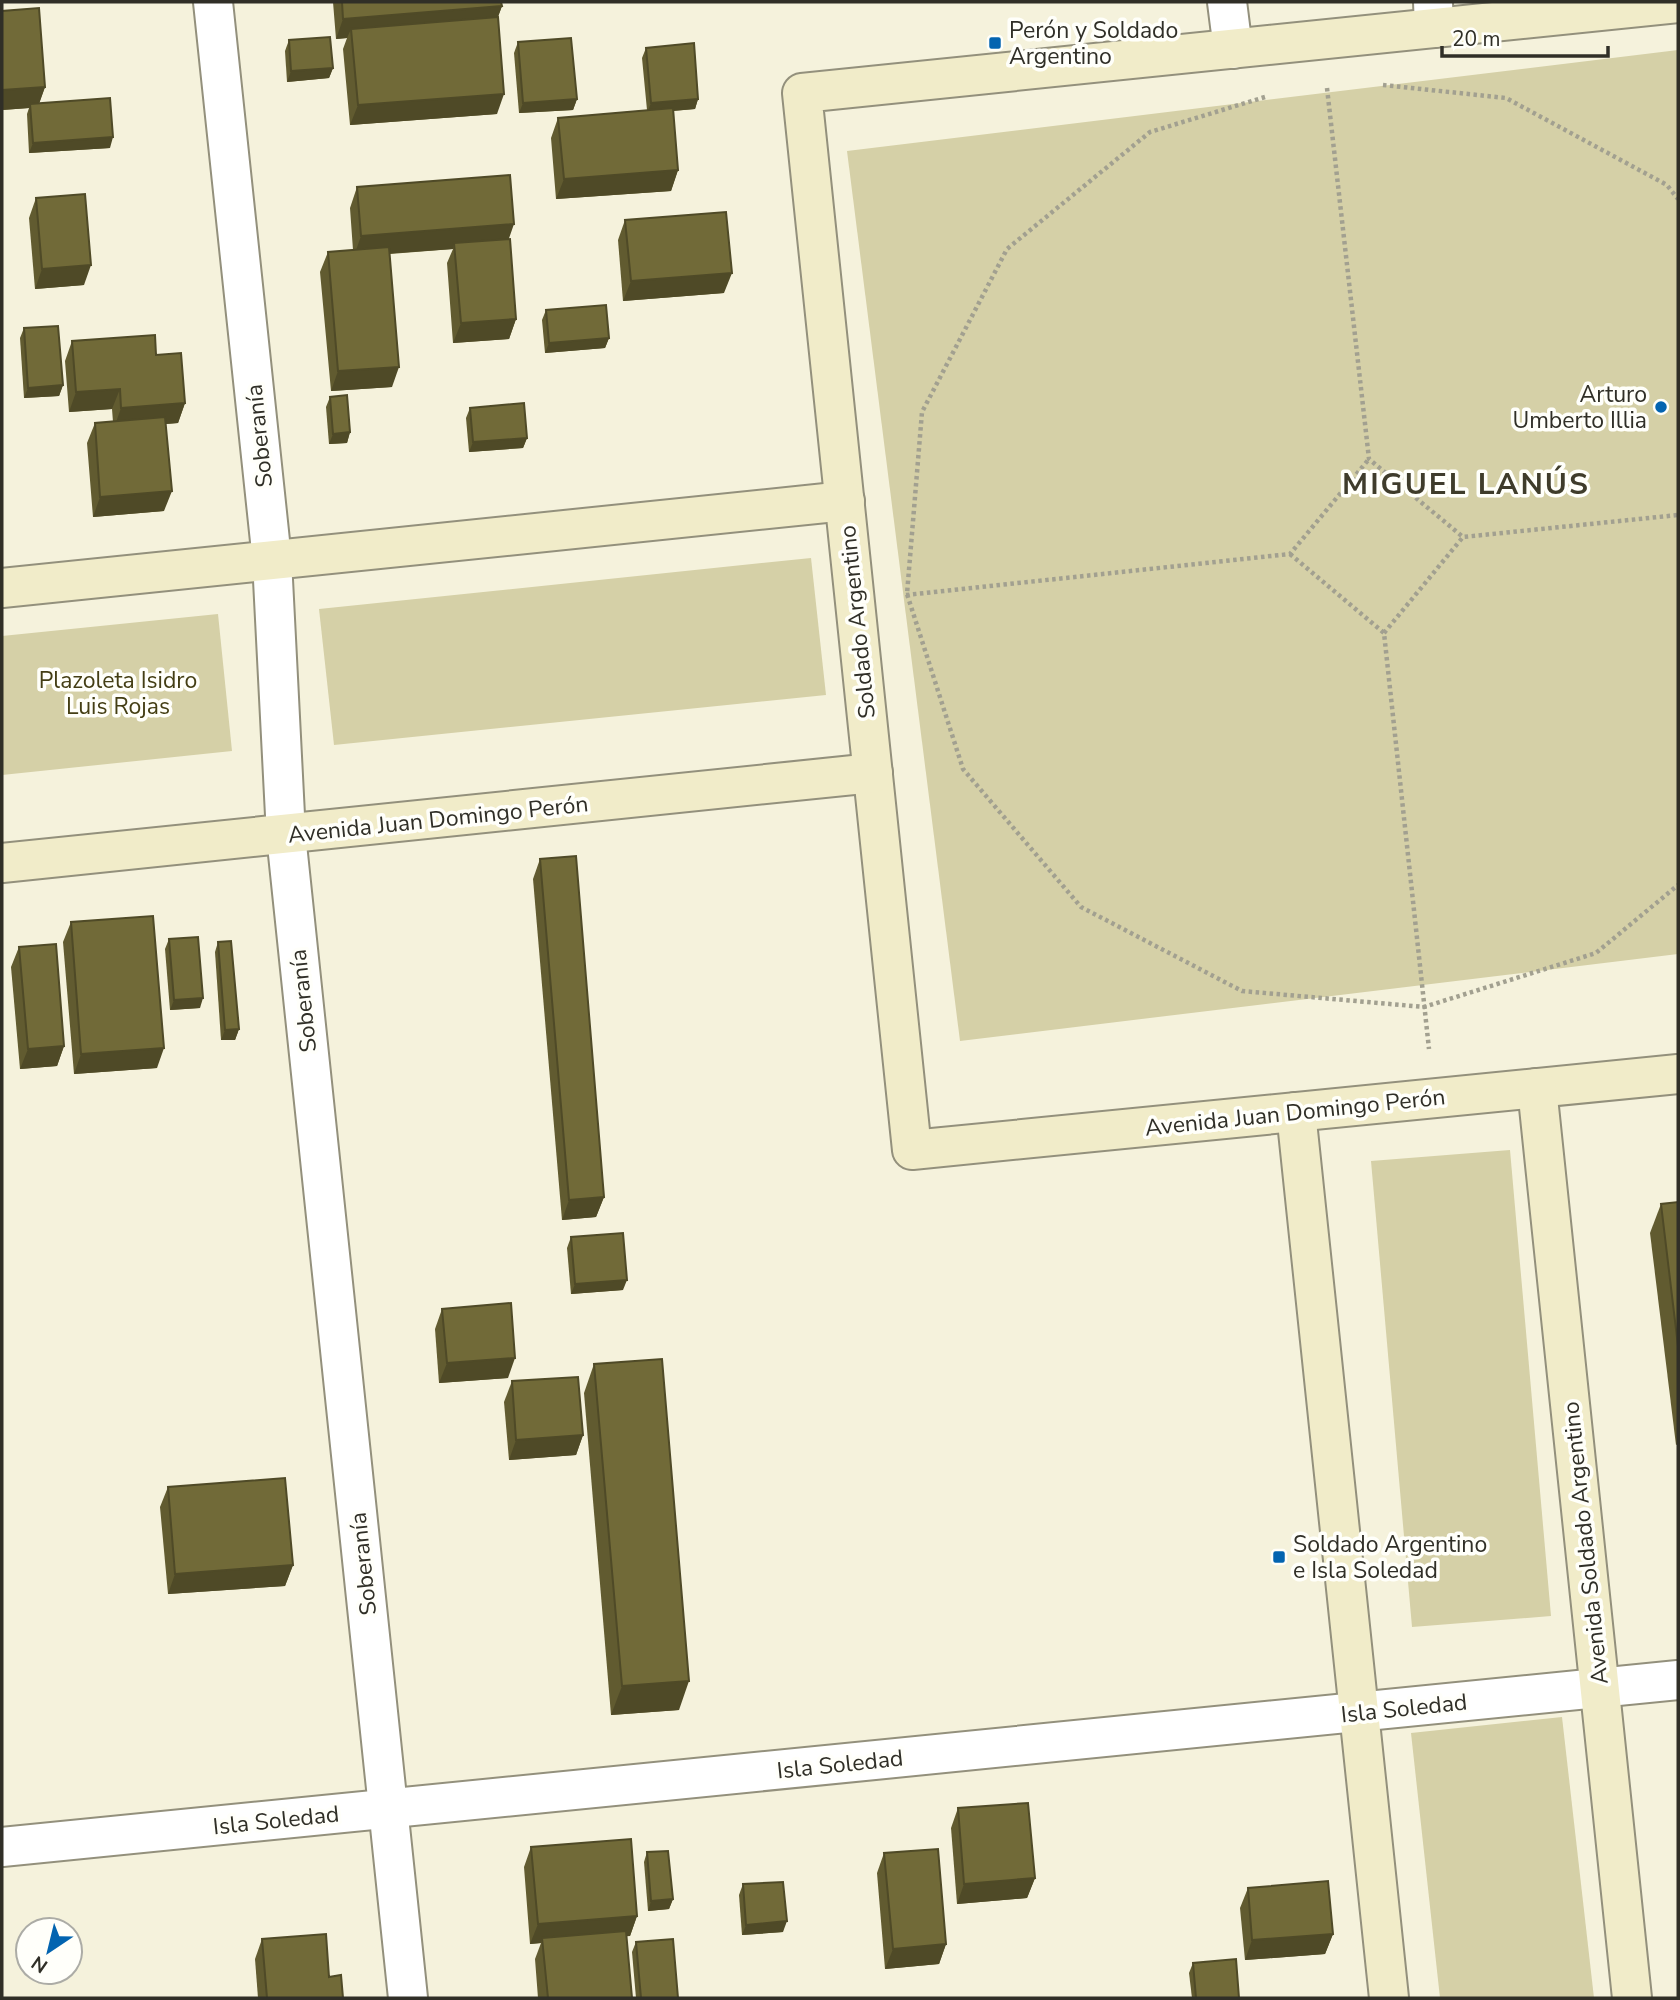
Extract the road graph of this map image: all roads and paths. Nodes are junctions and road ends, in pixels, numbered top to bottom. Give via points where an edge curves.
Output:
1 (214, 2) edge
2 (1227, 2) edge
3 (1678, 3) edge
4 (1433, 15) edge
5 (1322, 39) junction
6 (1233, 49) junction
7 (1382, 85) dead end
8 (1276, 94) dead end
9 (1678, 199) edge
10 (1368, 458) junction
11 (845, 501) junction
12 (1678, 515) edge
13 (1463, 537) junction
14 (1290, 554) junction
15 (272, 560) junction
16 (2, 588) edge
17 (907, 594) junction
18 (855, 600) junction
19 (1384, 633) junction
20 (873, 773) junction
21 (286, 835) junction
22 (2, 863) edge
23 (1678, 884) edge
24 (1424, 1007) junction
25 (1678, 1074) edge
26 (1537, 1088) junction
27 (1434, 1099) junction
28 (1296, 1112) junction
29 (912, 1150) joint
30 (1678, 1680) edge
31 (1600, 1688) junction
32 (1359, 1712) junction
33 (388, 1808) junction
34 (2, 1847) edge
35 (408, 1998) edge
36 (1389, 1998) edge
37 (1632, 1998) edge

1 - 15 street, Soberanía
2 - 6 street
3 - 4 main road
4 - 5 main road
5 - 6 main road
5 - 10 path
6 - 11 main road, Soldado Argentino via 802,93
7 - 9 path via 1506,98 1667,185
8 - 17 path via 1150,132 1007,249 922,412
10 - 13 path
10 - 14 path
11 - 15 main road
11 - 18 main road, Soldado Argentino
12 - 13 path
13 - 19 path
14 - 17 path
14 - 19 path
15 - 16 main road
15 - 21 street, Soberanía
17 - 18 path
17 - 24 path via 963,768 1081,907 1242,991
18 - 20 main road, Soldado Argentino
19 - 24 path
20 - 21 main road, Avenida Juan Domingo Perón
20 - 29 main road, Soldado Argentino
21 - 22 main road, Avenida Juan Domingo Perón
21 - 33 street, Soberanía
23 - 24 path via 1596,953
24 - 27 path
25 - 26 main road, Avenida Juan Domingo Perón
26 - 27 main road, Avenida Juan Domingo Perón
26 - 31 main road, Avenida Soldado Argentino
27 - 28 main road, Avenida Juan Domingo Perón
28 - 29 main road, Avenida Juan Domingo Perón
28 - 32 main road
30 - 31 street, Isla Soledad
31 - 32 street, Isla Soledad
31 - 37 main road, Avenida Soldado Argentino
32 - 33 street, Isla Soledad
32 - 36 main road
33 - 34 street, Isla Soledad
33 - 35 street, Soberanía

